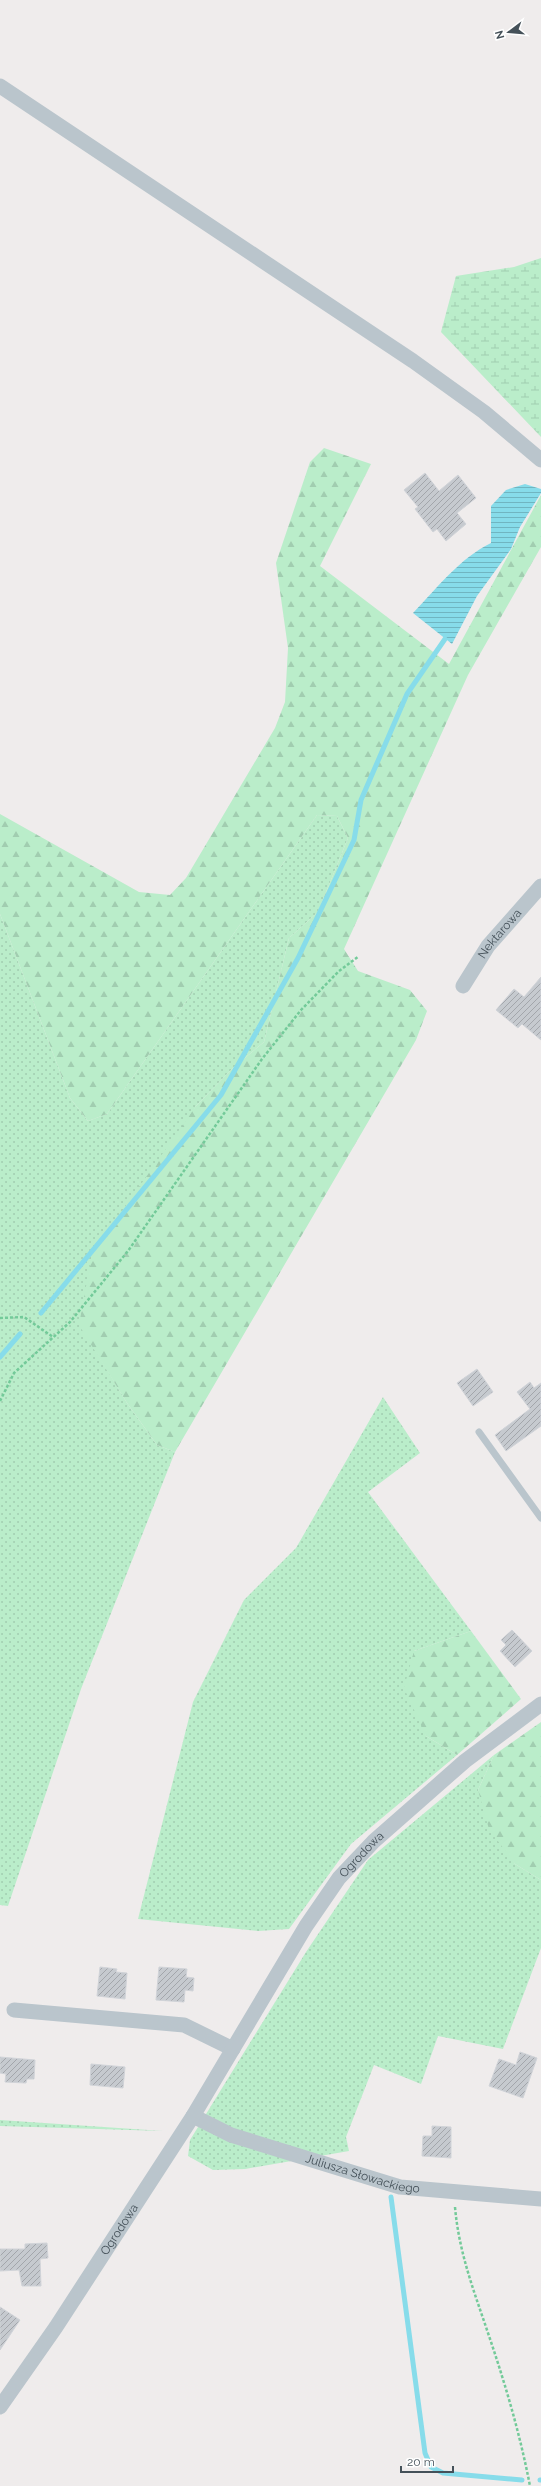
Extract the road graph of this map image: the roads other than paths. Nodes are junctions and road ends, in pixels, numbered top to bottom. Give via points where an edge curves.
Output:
1 (0, 86) edge
2 (541, 460) edge
3 (541, 886) edge
4 (463, 986) dead end
5 (479, 1432) dead end
6 (541, 1518) edge
7 (541, 1704) edge
8 (14, 2010) dead end
9 (233, 2049) junction
10 (193, 2116) junction
11 (541, 2199) edge
12 (0, 2407) edge

1 - 2 street via 413,361 484,412
3 - 4 street, Nektarowa via 488,946
5 - 6 lane
7 - 9 street, Ogrodowa via 465,1761 356,1858 306,1926
8 - 9 street via 184,2025
9 - 10 street, Ogrodowa
10 - 11 street, Juliusza Słowackiego via 231,2135 400,2187
10 - 12 street, Ogrodowa via 56,2327

